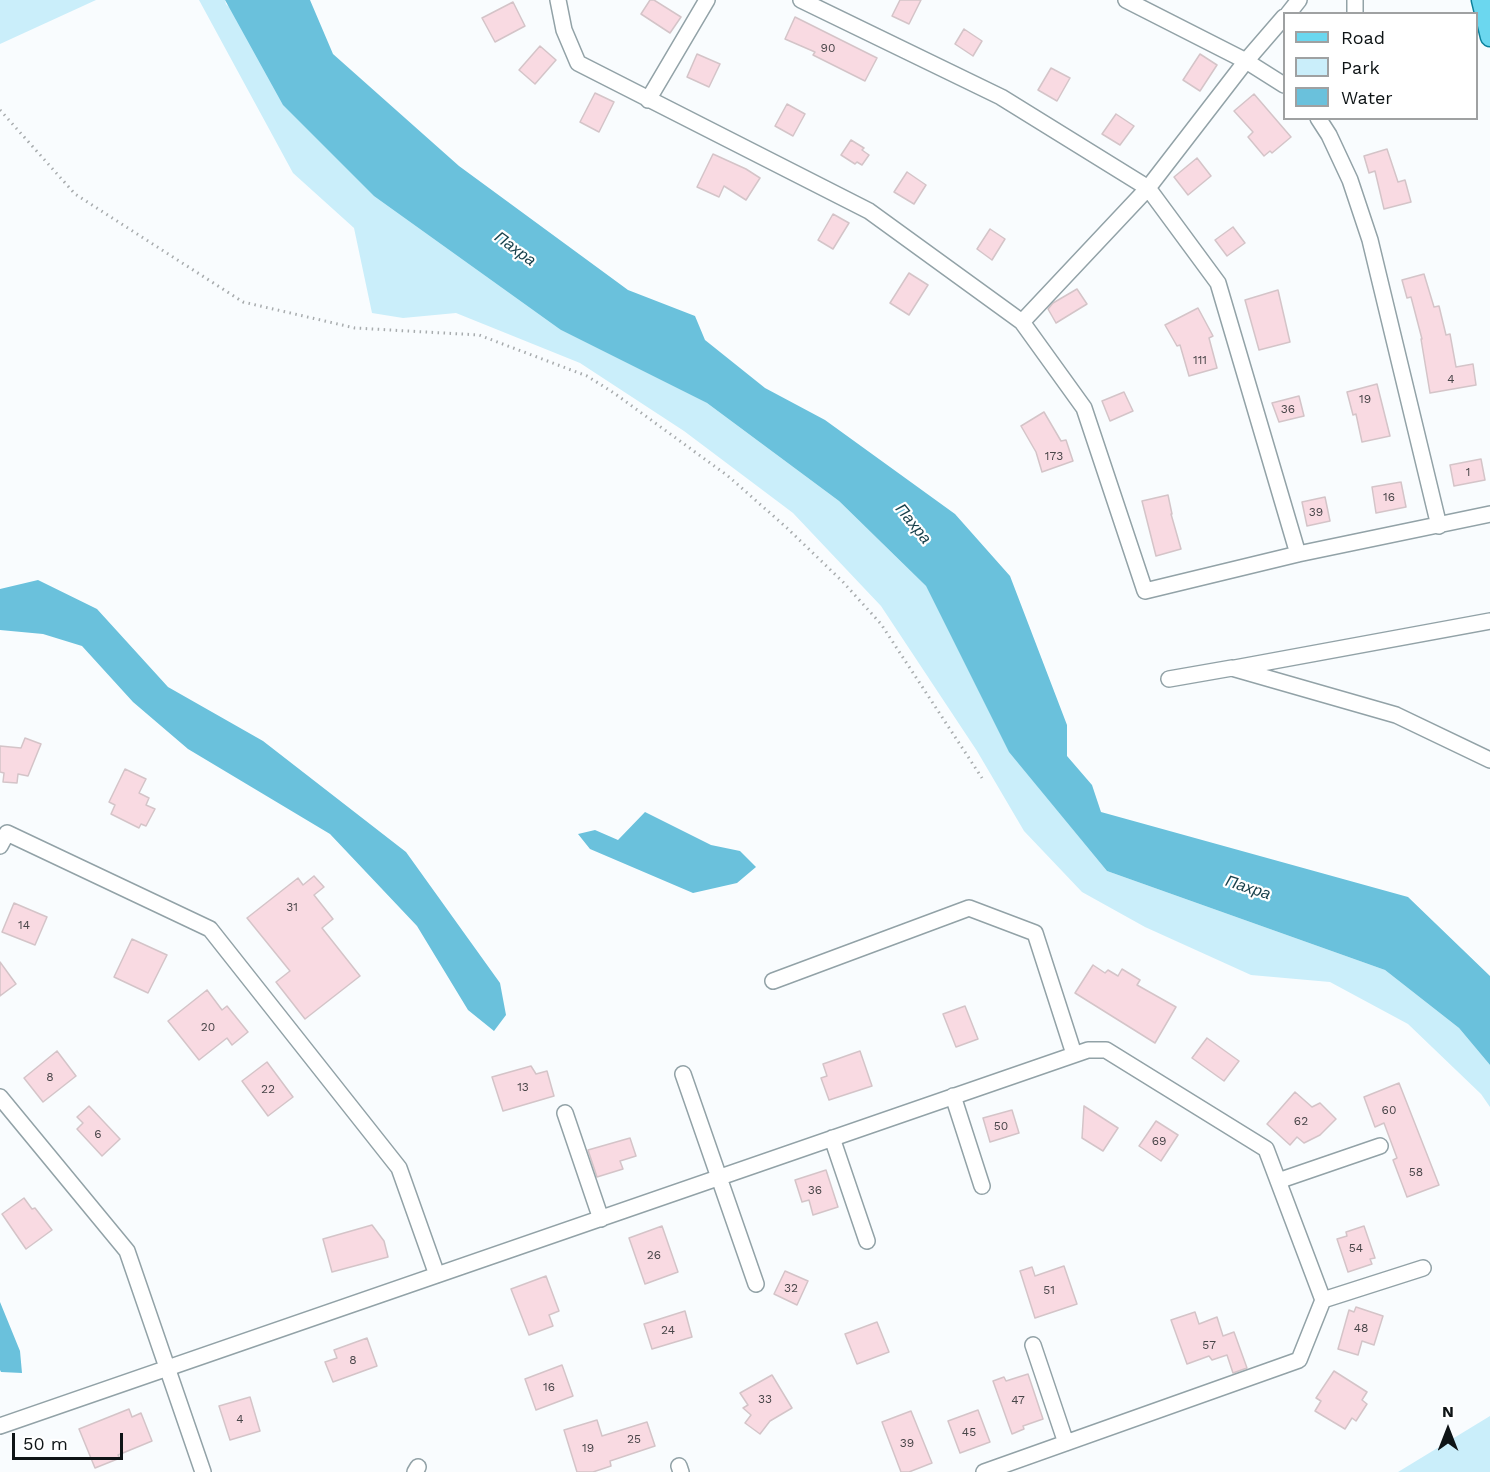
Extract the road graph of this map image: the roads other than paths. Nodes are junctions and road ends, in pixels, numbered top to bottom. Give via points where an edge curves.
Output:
1 (558, 0) edge
2 (707, 0) edge
3 (801, 0) edge
4 (1126, 0) edge
5 (1299, 0) edge
6 (1480, 0) edge
7 (1290, 12) edge
8 (1283, 18) edge
9 (1490, 37) edge
10 (1246, 61) junction
11 (1283, 84) edge
12 (648, 100) junction
13 (1319, 120) edge
14 (1148, 188) junction
15 (1022, 322) junction
16 (1490, 514) edge
17 (1438, 526) junction
18 (1298, 554) junction
19 (1490, 621) edge
20 (1232, 668) junction
21 (1169, 679) dead end
22 (1490, 760) edge
23 (0, 846) edge
24 (772, 981) dead end
25 (1074, 1054) junction
26 (683, 1074) dead end
27 (953, 1096) junction
28 (0, 1097) edge
29 (565, 1113) dead end
30 (832, 1138) junction
31 (1380, 1146) dead end
32 (718, 1179) junction
33 (1278, 1181) junction
34 (981, 1186) dead end
35 (601, 1219) junction
36 (867, 1241) dead end
37 (1423, 1268) dead end
38 (437, 1275) junction
39 (756, 1284) dead end
40 (1323, 1300) junction
41 (1033, 1345) dead end
42 (167, 1368) junction
43 (0, 1426) edge
44 (1066, 1443) junction
45 (203, 1472) edge
46 (984, 1472) edge

1 - 12 street via 564,30 578,63
2 - 12 street
3 - 14 street via 1001,97
4 - 10 street
5 - 7 street
6 - 9 main road
8 - 10 street
10 - 11 street
10 - 14 street
12 - 15 street via 869,211
13 - 17 street via 1350,180 1370,240
14 - 15 street
14 - 18 street via 1218,283
15 - 18 street via 1084,408 1145,591
16 - 17 street
17 - 18 street
19 - 20 street
20 - 21 street
20 - 22 street via 1396,715
23 - 38 street via 7,833 210,929 399,1168
24 - 25 street via 969,908 1035,933
25 - 27 street
25 - 33 street via 1106,1050 1226,1124 1266,1149
26 - 32 street
27 - 30 street
27 - 34 street
28 - 42 street via 128,1251
29 - 35 street
30 - 32 street
30 - 36 street
31 - 33 street
32 - 35 street
32 - 39 street
33 - 40 street
35 - 38 street
37 - 40 street
38 - 42 street
40 - 44 street via 1299,1360
41 - 44 street
42 - 43 street
42 - 45 street
44 - 46 street

